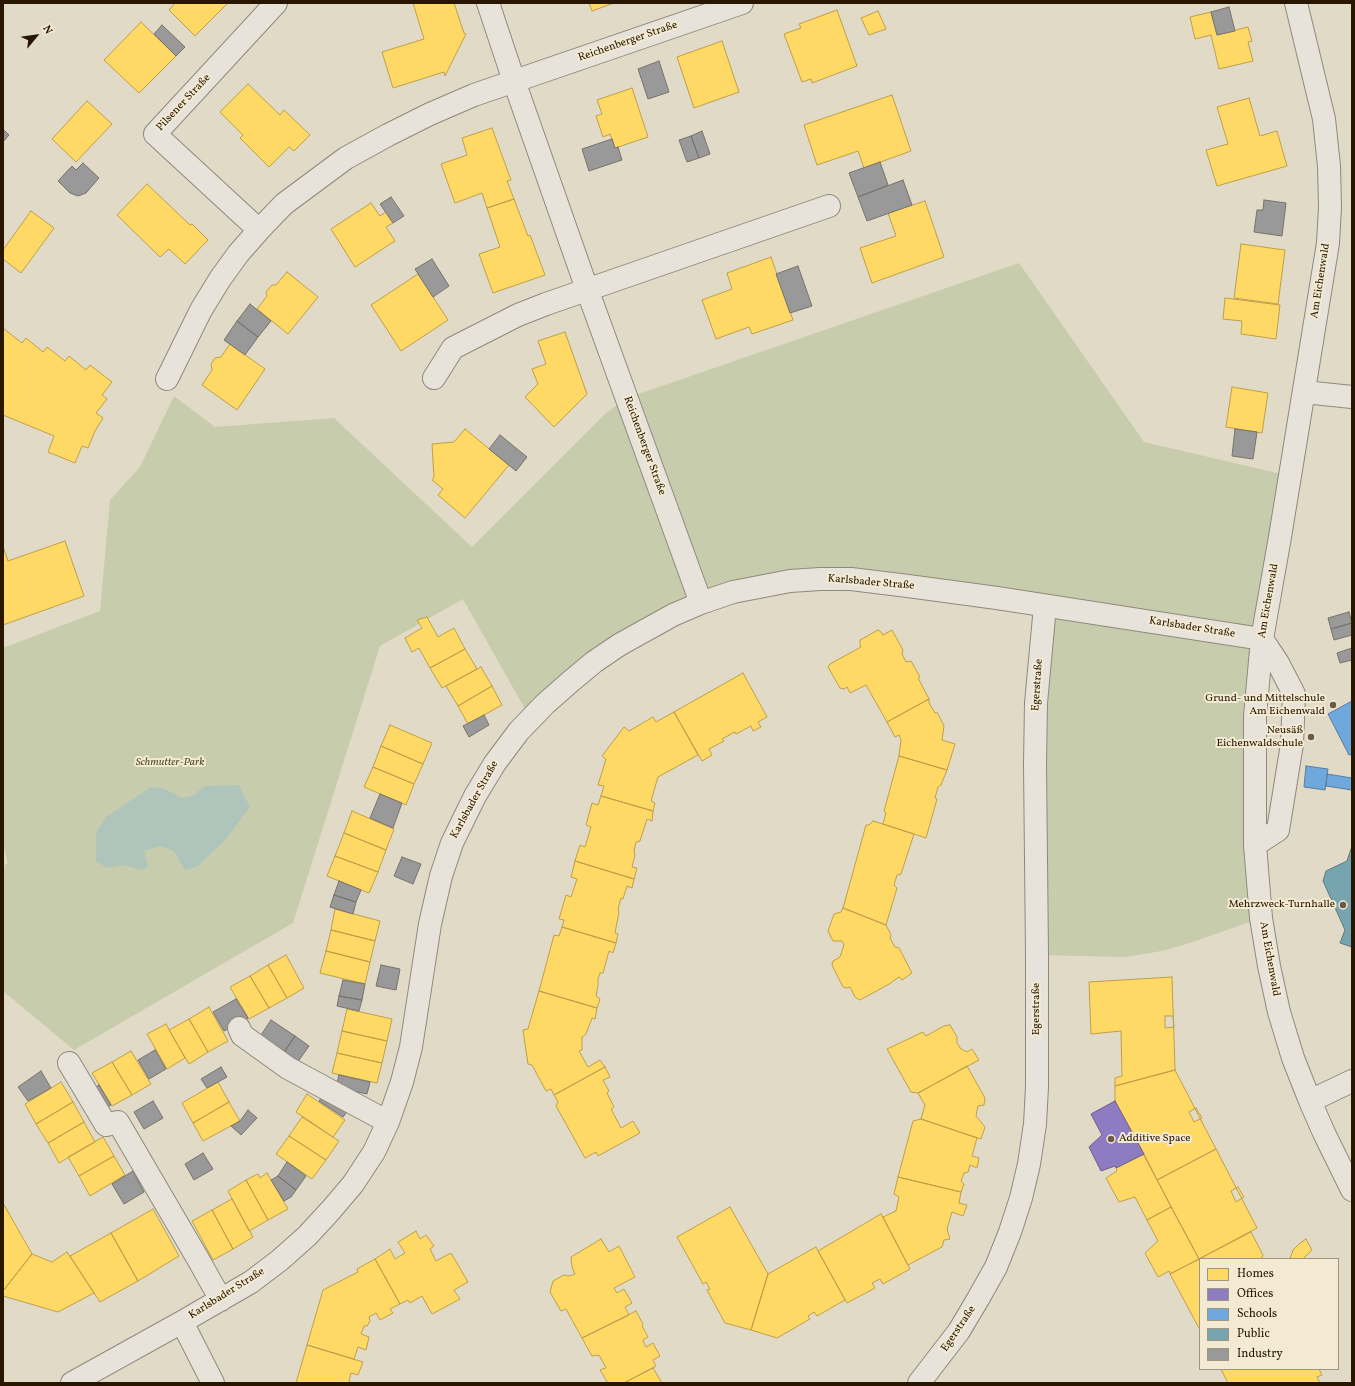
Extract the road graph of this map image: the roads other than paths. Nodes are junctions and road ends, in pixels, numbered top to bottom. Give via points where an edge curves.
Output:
1 (276, 3) edge
2 (488, 3) edge
3 (742, 3) edge
4 (1296, 3) edge
5 (514, 81) junction
6 (829, 206) dead end
7 (259, 230) junction
8 (587, 289) junction
9 (434, 378) dead end
10 (167, 379) dead end
11 (1304, 392) junction
12 (1352, 397) edge
13 (700, 603) junction
14 (1044, 606) junction
15 (1262, 639) junction
16 (1255, 845) junction
17 (239, 1028) dead end
18 (69, 1063) dead end
19 (1352, 1081) edge
20 (1310, 1101) junction
21 (388, 1122) junction
22 (1352, 1190) edge
23 (220, 1300) junction
24 (182, 1322) junction
25 (72, 1383) edge
26 (213, 1383) edge
27 (918, 1383) edge

1 - 7 street, Pilsener Straße via 155,134
2 - 5 street, Reichenberger Straße
3 - 5 street, Reichenberger Straße
4 - 11 street, Am Eichenwald via 1324,119 1330,206 1328,243
5 - 7 street via 430,114 346,158 284,204
5 - 8 street, Reichenberger Straße
6 - 8 street
7 - 10 street via 220,279 201,310
8 - 9 street via 518,315 453,348
8 - 13 street, Reichenberger Straße
11 - 12 street
11 - 15 street, Am Eichenwald
13 - 14 street, Karlsbader Straße via 733,592 790,581 851,579
13 - 21 street, Karlsbader Straße via 645,629 594,662 530,718 495,762 452,843 441,876 430,924 411,1047
14 - 15 street, Karlsbader Straße
14 - 27 street, Egerstraße via 1036,703 1035,764 1037,1087 1029,1164 1021,1198 996,1267 959,1331
15 - 16 street, Am Eichenwald via 1255,716
15 - 16 street via 1294,694 1292,744 1278,830
16 - 20 street, Am Eichenwald via 1261,918 1269,966 1279,1012
17 - 21 street via 242,1034 288,1068
18 - 23 street via 106,1125 118,1122
19 - 20 street
20 - 22 street, Am Eichenwald
21 - 23 street, Karlsbader Straße via 374,1152 353,1184 307,1236 251,1282
23 - 24 street, Karlsbader Straße
24 - 25 street, Karlsbader Straße
24 - 26 street

